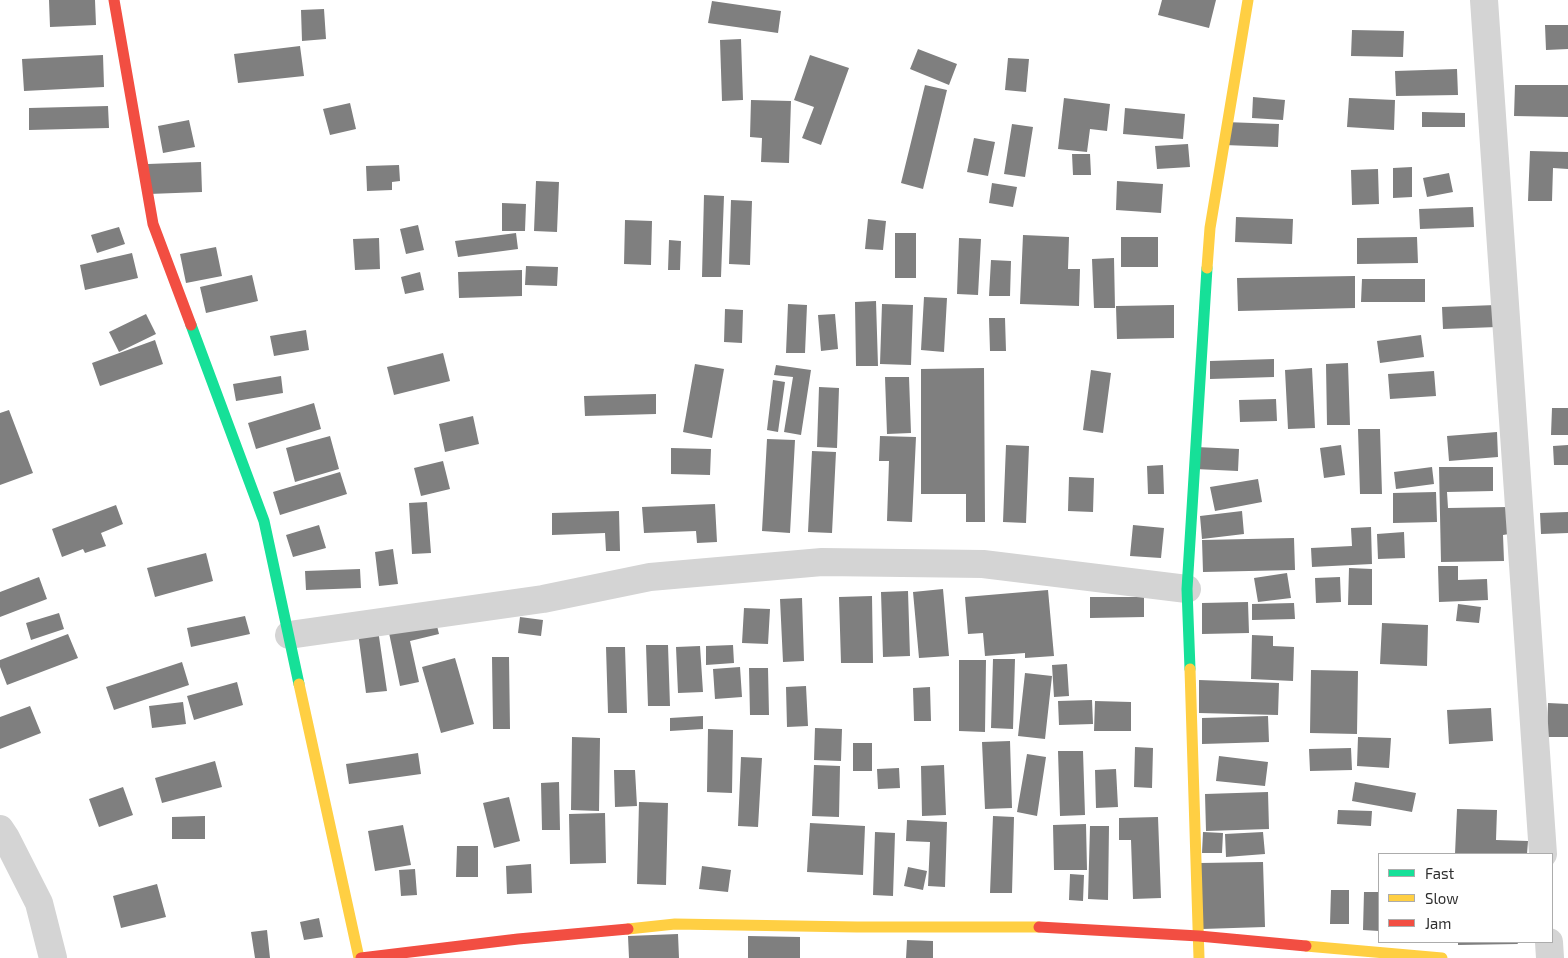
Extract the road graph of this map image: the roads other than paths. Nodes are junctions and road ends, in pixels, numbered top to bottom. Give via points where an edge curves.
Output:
1 (114, 0) edge
2 (1248, 0) edge
3 (1484, 0) edge
4 (1187, 589) junction
5 (289, 635) junction
6 (0, 828) edge
7 (1543, 853) edge
8 (1198, 936) junction
9 (1549, 943) edge
10 (53, 958) edge
11 (360, 958) edge
12 (1199, 958) edge
13 (1442, 958) edge
14 (1550, 958) edge

1 - 5 street via 153,224 264,521
2 - 4 street via 1210,228
3 - 7 street
4 - 5 street via 982,564 822,562 650,577 543,599
4 - 8 street
5 - 11 street
6 - 10 street via 39,903
8 - 11 street via 1054,927 675,924
8 - 12 street
8 - 13 street
9 - 14 street

